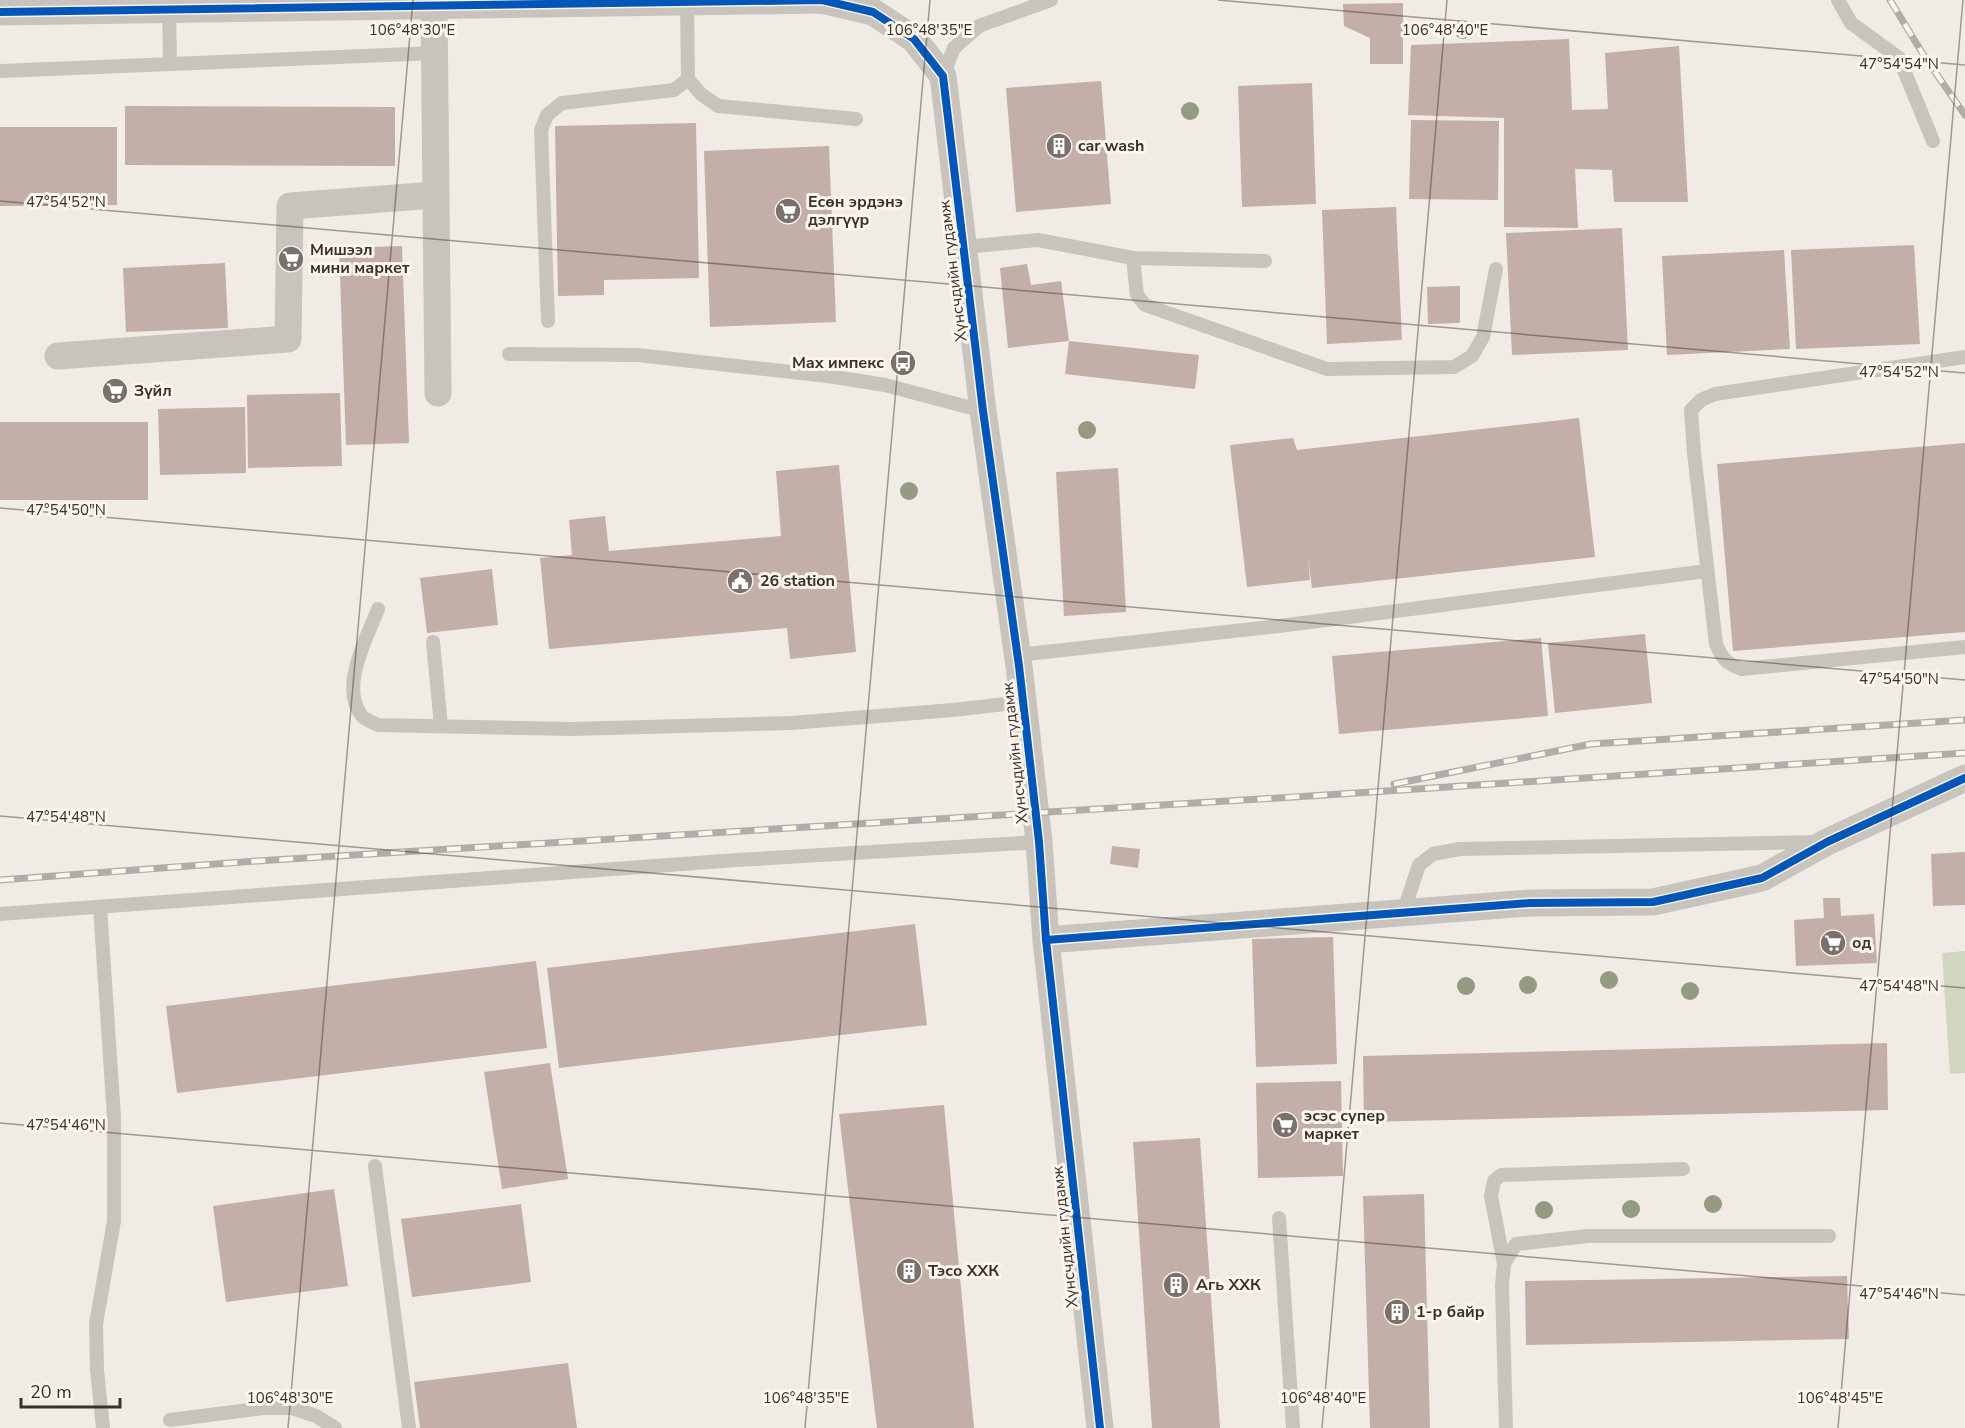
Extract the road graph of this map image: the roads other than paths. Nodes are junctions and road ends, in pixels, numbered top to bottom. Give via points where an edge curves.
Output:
1 (1051, 0) edge
2 (1838, 0) edge
3 (465, 2) edge
4 (687, 2) junction
5 (434, 5) junction
6 (871, 6) edge
7 (169, 9) junction
8 (0, 12) edge
9 (434, 53) junction
10 (170, 64) junction
11 (0, 71) edge
12 (943, 76) junction
13 (688, 79) junction
14 (856, 119) dead end
15 (1933, 141) dead end
16 (435, 195) junction
17 (964, 247) junction
18 (1133, 258) junction
19 (1265, 261) dead end
20 (1496, 269) dead end
21 (548, 321) dead end
22 (509, 354) dead end
23 (58, 356) dead end
24 (1965, 357) edge
25 (438, 393) dead end
26 (983, 411) junction
27 (1707, 571) junction
28 (378, 609) dead end
29 (433, 642) dead end
30 (1965, 647) edge
31 (1018, 655) junction
32 (1023, 702) junction
33 (441, 726) junction
34 (1965, 778) edge
35 (1827, 842) junction
36 (1039, 843) junction
37 (100, 907) junction
38 (1403, 912) junction
39 (0, 914) edge
40 (1046, 940) junction
41 (375, 1166) dead end
42 (1683, 1169) dead end
43 (1279, 1218) dead end
44 (1829, 1236) dead end
45 (1504, 1264) junction
46 (170, 1420) dead end
47 (103, 1428) edge
48 (335, 1428) edge
49 (409, 1428) edge
50 (1100, 1428) edge
51 (1293, 1428) edge
52 (1506, 1428) edge

1 - 12 lane via 979,26 954,48
2 - 15 lane via 1851,23 1899,58
3 - 4 street
3 - 5 street
4 - 6 street via 822,0
4 - 13 lane
5 - 7 street
5 - 9 street
6 - 12 street via 914,39
7 - 8 street
7 - 10 lane
9 - 10 lane
9 - 16 street
10 - 11 lane
12 - 17 street, Хүнсчдийн гудамж
13 - 14 lane via 718,106
13 - 21 lane via 674,90 562,103 548,115 541,130
16 - 23 street via 290,206 288,339
16 - 25 street
17 - 18 lane via 1038,240
17 - 26 street, Хүнсчдийн гудамж
18 - 19 lane
18 - 20 lane via 1137,295 1145,305 1327,369 1454,367 1472,356 1483,337
22 - 26 lane via 637,355 828,376 885,385
24 - 27 lane via 1715,394 1701,400 1691,410
26 - 31 street, Хүнсчдийн гудамж
27 - 30 lane via 1720,656 1742,669
27 - 31 lane
28 - 33 lane via 354,671 354,700 363,717 378,725
29 - 33 lane
31 - 32 street, Хүнсчдийн гудамж
32 - 33 lane via 791,723 572,729
32 - 36 street, Хүнсчдийн гудамж
34 - 35 street
35 - 38 street via 1762,878 1653,902 1530,903
35 - 38 lane via 1460,849 1433,854 1419,865
36 - 37 lane via 737,860
36 - 40 street, Хүнсчдийн гудамж
37 - 39 lane
37 - 47 lane via 114,1117 114,1221 96,1324
38 - 40 street
40 - 50 street, Хүнсчдийн гудамж
41 - 49 lane
42 - 45 lane via 1502,1175 1494,1181 1491,1196
43 - 51 lane
44 - 45 lane via 1588,1236 1516,1244
45 - 52 lane
46 - 48 lane via 292,1408

